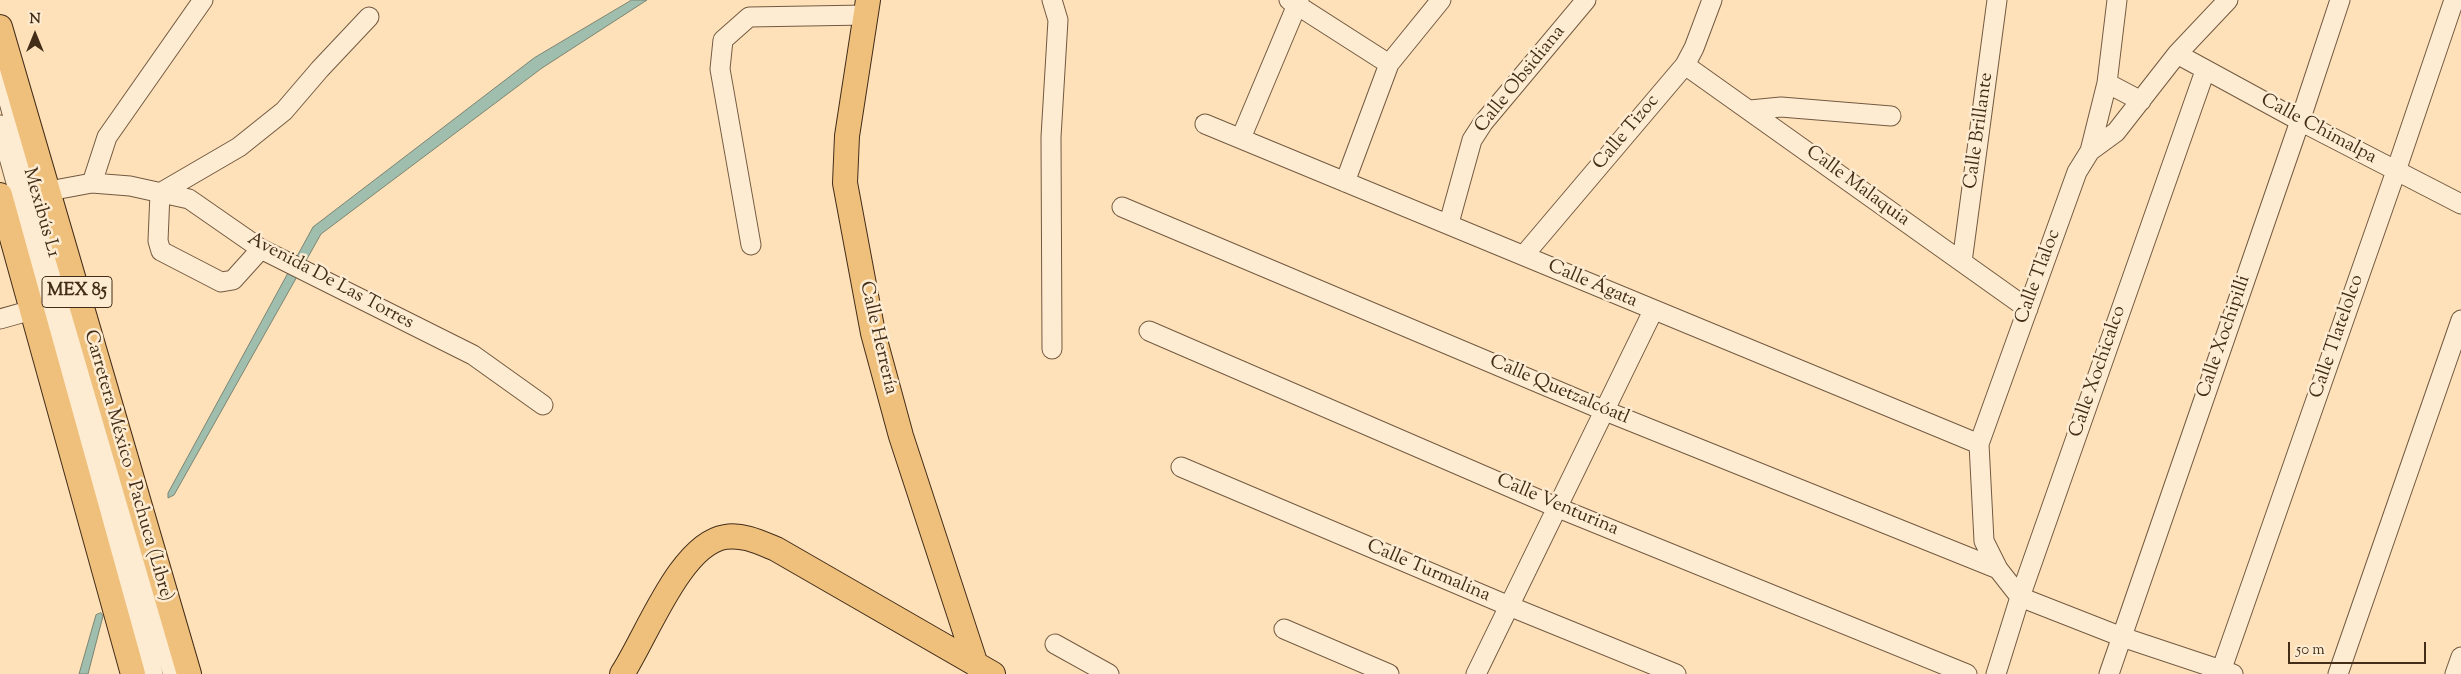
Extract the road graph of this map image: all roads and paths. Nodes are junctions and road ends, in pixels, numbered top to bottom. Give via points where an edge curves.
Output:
1 (202, 0) edge
2 (1052, 0) edge
3 (1441, 0) edge
4 (1586, 0) edge
5 (1712, 0) edge
6 (1997, 0) edge
7 (2117, 0) edge
8 (2228, 0) edge
9 (2340, 0) edge
10 (2454, 0) edge
11 (1295, 2) edge
12 (867, 7) edge
13 (369, 17) dead end
14 (0, 27) edge
15 (2177, 54) junction
16 (1389, 64) junction
17 (1684, 65) junction
18 (0, 70) edge
19 (2205, 71) junction
20 (2107, 83) junction
21 (2141, 101) junction
22 (1750, 110) junction
23 (1891, 116) dead end
24 (2300, 121) junction
25 (1205, 124) dead end
26 (0, 125) edge
27 (1240, 138) junction
28 (2090, 152) junction
29 (2396, 171) junction
30 (1345, 182) junction
31 (92, 183) junction
32 (48, 192) junction
33 (160, 193) junction
34 (0, 195) edge
35 (2461, 204) edge
36 (1122, 207) dead end
37 (1449, 223) junction
38 (751, 245) dead end
39 (262, 249) junction
40 (1524, 256) junction
41 (1962, 262) junction
42 (32, 310) junction
43 (2028, 310) junction
44 (1653, 311) junction
45 (0, 318) edge
46 (2461, 320) edge
47 (1149, 331) dead end
48 (1052, 349) dead end
49 (543, 405) dead end
50 (1603, 410) junction
51 (1979, 444) junction
52 (1181, 467) dead end
53 (1556, 507) junction
54 (1998, 569) junction
55 (2020, 597) junction
56 (1509, 606) junction
57 (1284, 629) dead end
58 (2122, 637) junction
59 (1055, 644) dead end
60 (2461, 657) edge
61 (985, 670) edge
62 (2225, 673) edge
63 (133, 674) edge
64 (153, 674) edge
65 (173, 674) edge
66 (189, 674) edge
67 (622, 674) edge
68 (1109, 674) edge
69 (1389, 674) edge
70 (1476, 674) edge
71 (1676, 674) edge
72 (1967, 674) edge
73 (1996, 674) edge
74 (2109, 674) edge
75 (2338, 674) edge
76 (2455, 674) edge

1 - 31 street via 107,137
2 - 48 street via 1058,20 1051,137
3 - 16 street
4 - 37 street, Calle Obsidiana via 1472,140
5 - 17 street, Calle Tizoc
6 - 41 street, Calle Brillante
7 - 20 street
8 - 15 street, Calle Tlaloc
9 - 24 street, Calle Xochipilli
10 - 29 street, Calle Tlatelolco
11 - 16 street
11 - 27 street
12 - 38 street via 749,17 723,40 720,69
12 - 61 main road, Calle Herrería via 847,136 844,183 875,343 901,436
13 - 33 street via 284,111 239,147
14 - 32 main road, Carretera México - Pachuca (Libre) / MEX 85
15 - 19 street, Calle Chimalpa
15 - 21 street, Calle Tlaloc
16 - 30 street
17 - 22 street, Calle Malaquia
17 - 40 street, Calle Tizoc
18 - 65 street, Mexibús L1
19 - 24 street, Calle Chimalpa
19 - 55 street, Calle Xochicalco
20 - 21 street
20 - 28 street
21 - 28 street, Calle Tlaloc via 2116,132
22 - 23 street via 1781,107
22 - 41 street, Calle Malaquia
24 - 29 street, Calle Chimalpa
24 - 58 street, Calle Xochipilli
25 - 27 street, Calle Ágata
26 - 64 street, Mexibús L1
27 - 30 street, Calle Ágata
28 - 43 street, Calle Tlaloc via 2077,172
29 - 35 street, Calle Chimalpa
29 - 62 street, Calle Tlatelolco
30 - 37 street, Calle Ágata
31 - 32 street, Avenida De Las Torres
31 - 33 street, Avenida De Las Torres via 130,186
32 - 66 main road, Carretera México - Pachuca (Libre) / MEX 85
33 - 39 street, Avenida De Las Torres via 189,199
33 - 39 street via 158,241 161,251 221,282 233,280
34 - 42 main road, MEX 85
36 - 50 street, Calle Quetzalcóatl
37 - 40 street, Calle Ágata
39 - 49 street, Avenida De Las Torres via 473,355
40 - 44 street, Calle Ágata
41 - 43 street, Calle Malaquia
42 - 45 street
42 - 63 main road, MEX 85
43 - 51 street, Calle Tlaloc
44 - 50 street
44 - 51 street, Calle Ágata
46 - 75 street
47 - 53 street, Calle Venturina
50 - 53 street
50 - 54 street, Calle Quetzalcóatl
51 - 54 street, Calle Tlaloc via 1984,541
52 - 56 street, Calle Turmalina
53 - 56 street
53 - 72 street, Calle Venturina
54 - 55 street, Calle Tlaloc
55 - 58 street
55 - 73 street, Calle Xochicalco
56 - 70 street
56 - 71 street, Calle Turmalina
57 - 69 street
58 - 62 street
58 - 74 street, Calle Xochipilli
59 - 68 street
60 - 76 street
61 - 67 main road via 776,549 745,537 724,537 708,543 682,567

